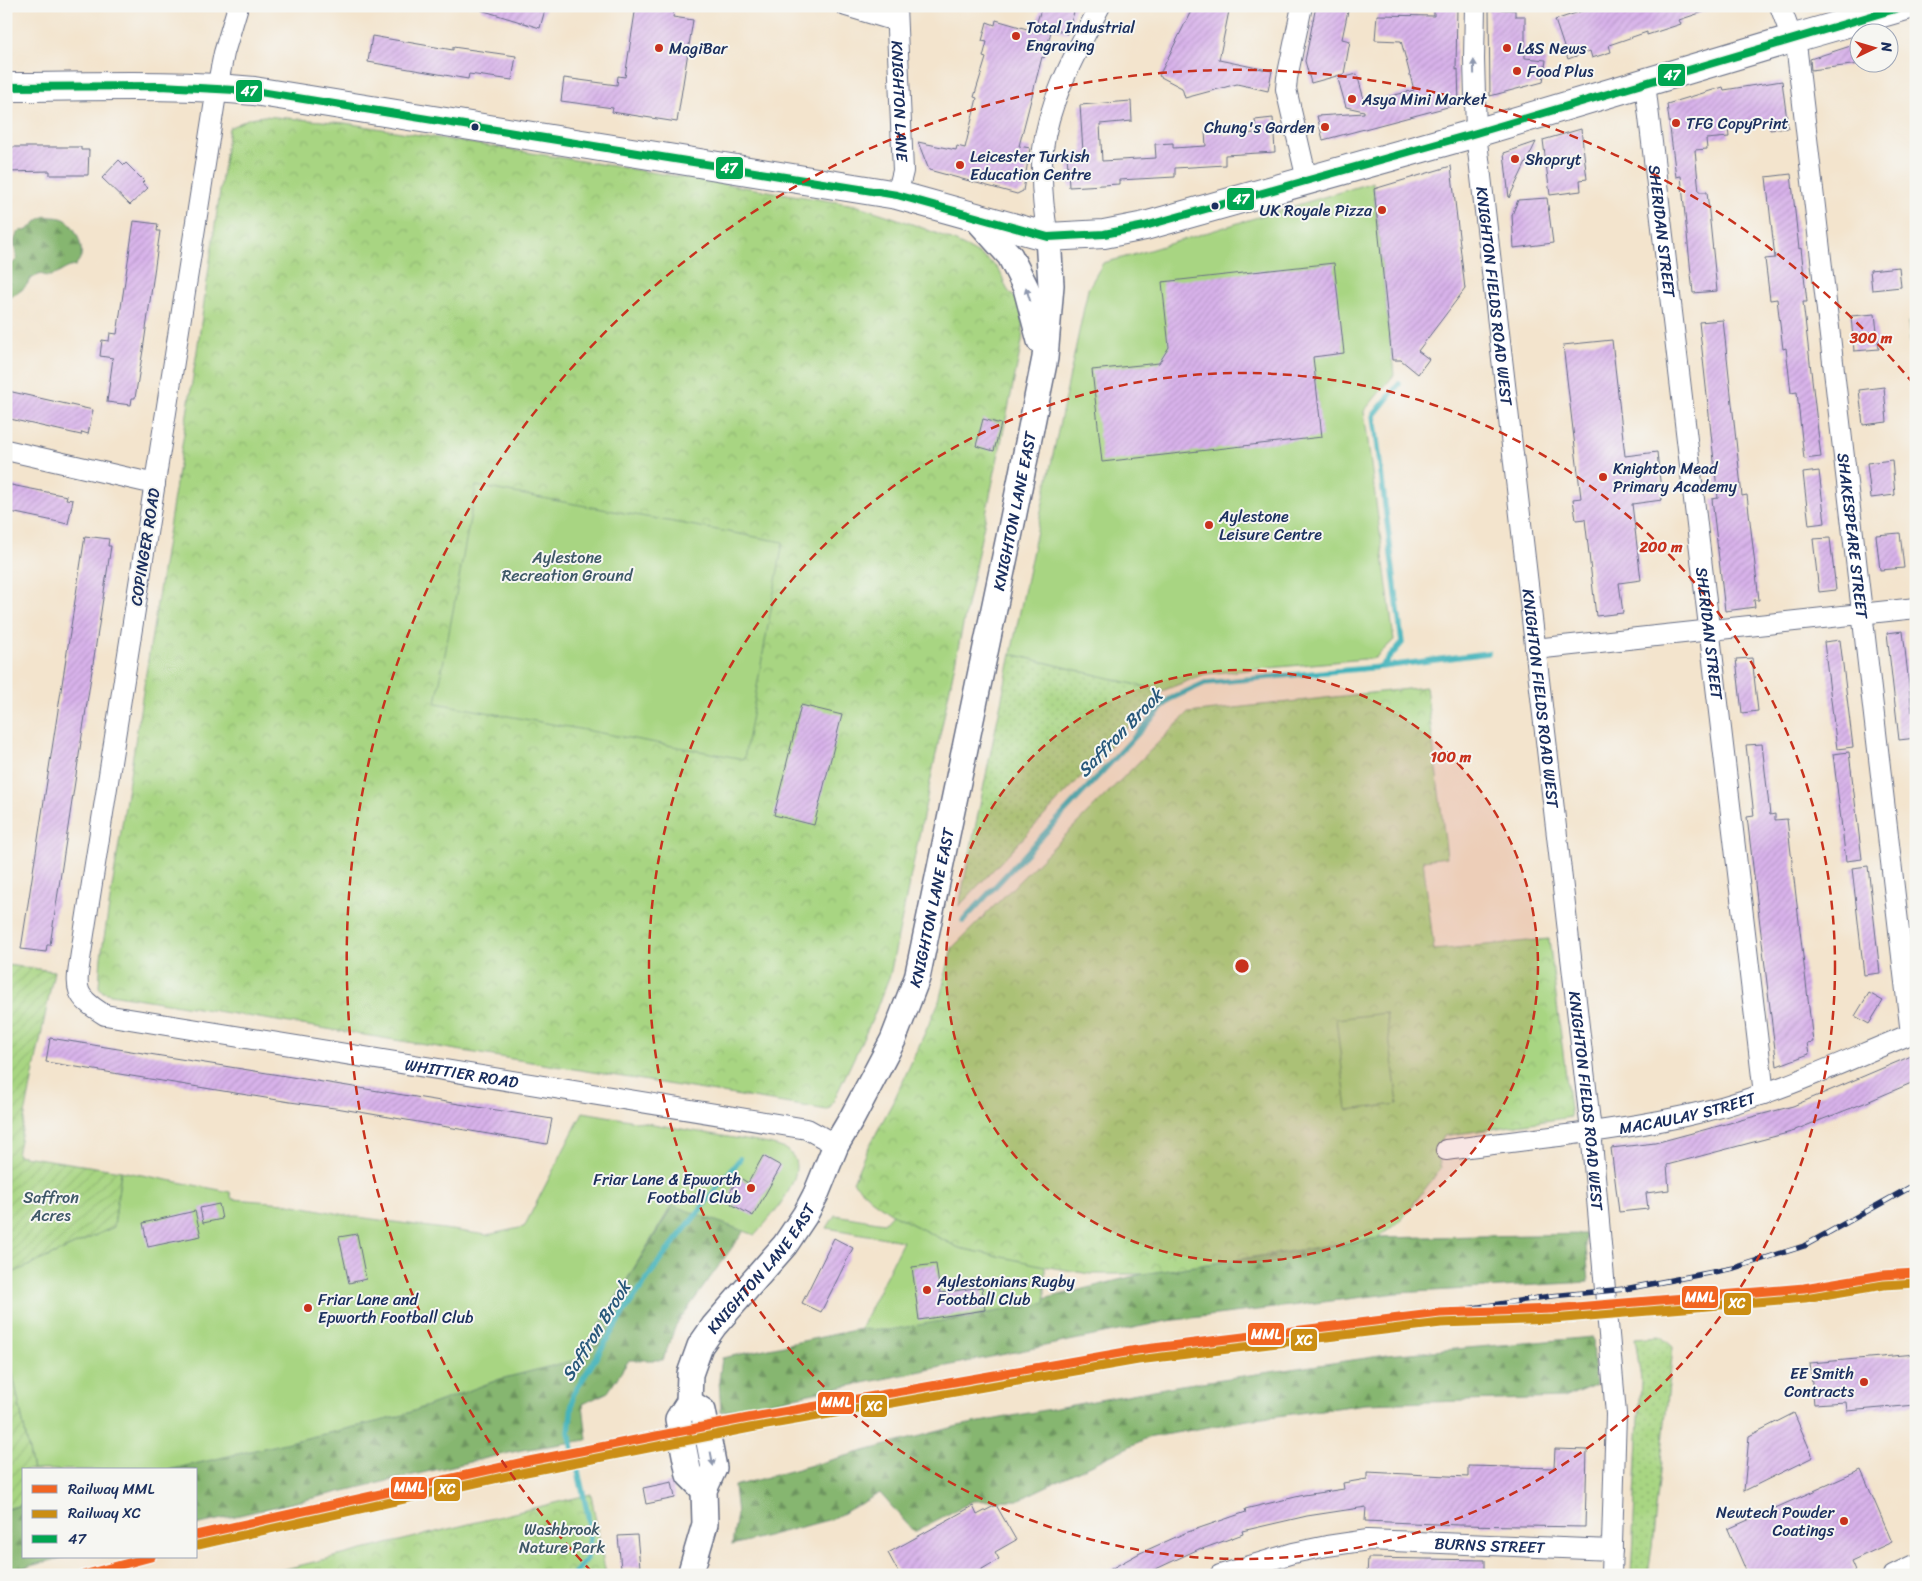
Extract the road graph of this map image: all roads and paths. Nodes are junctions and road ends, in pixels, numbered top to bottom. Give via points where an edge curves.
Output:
1 (238, 6) edge
2 (846, 6) edge
3 (1100, 6) edge
4 (1302, 6) edge
5 (1475, 6) edge
6 (1780, 6) edge
7 (1906, 6) edge
8 (896, 14) edge
9 (1791, 39) junction
10 (1645, 83) junction
11 (6, 87) edge
12 (217, 88) junction
13 (1476, 133) junction
14 (1307, 180) junction
15 (897, 194) junction
16 (974, 216) junction
17 (1048, 237) junction
18 (1045, 358) junction
19 (6, 450) edge
20 (155, 484) junction
21 (1916, 608) edge
22 (1862, 614) junction
23 (1710, 630) junction
24 (1535, 649) junction
25 (88, 1005) joint
26 (1913, 1033) edge
27 (1764, 1094) junction
28 (1591, 1131) junction
29 (836, 1144) junction
30 (1446, 1150) dead end
31 (1612, 1550) junction
32 (1916, 1564) edge
33 (690, 1575) edge
34 (1220, 1575) edge
35 (1611, 1575) edge
36 (1893, 1575) edge

1 - 12 street, COPINGER ROAD
2 - 8 street
3 - 17 street via 1051,114 1043,149 1042,207
4 - 14 street via 1286,89
13 -> 5 street, KNIGHTON FIELDS ROAD WEST
6 - 9 street, SHAKESPEARE STREET
7 - 9 main road
8 - 15 street, KNIGHTON LANE via 903,172
9 - 10 main road
9 - 22 street, SHAKESPEARE STREET via 1797,52
10 - 13 main road
10 - 23 street, SHERIDAN STREET
11 - 12 main road
12 - 15 main road via 259,92
12 - 20 street, COPINGER ROAD
13 - 14 main road
13 - 24 street, KNIGHTON FIELDS ROAD WEST
14 - 17 main road via 1145,226 1104,234
15 - 16 main road
16 - 17 main road
18 -> 16 street, KNIGHTON LANE EAST via 1026,288 1010,256
17 - 18 street, KNIGHTON LANE EAST via 1051,285
18 - 29 street, KNIGHTON LANE EAST via 917,978 893,1040
19 - 20 street
20 - 25 street, COPINGER ROAD via 77,981 79,993
21 - 22 street
22 - 23 street
22 - 26 street, SHAKESPEARE STREET
23 - 24 street
23 - 27 street, SHERIDAN STREET
24 - 28 street, KNIGHTON FIELDS ROAD WEST
25 - 29 street, WHITTIER ROAD via 105,1015 807,1129
26 - 27 street, MACAULAY STREET
27 - 28 street, MACAULAY STREET via 1679,1117
28 - 30 street, MACAULAY STREET
28 - 31 street, KNIGHTON FIELDS ROAD WEST via 1616,1414
29 - 33 street, KNIGHTON LANE EAST via 816,1194 792,1236 714,1326 700,1346 690,1374 689,1402 678,1419 689,1475 704,1490 706,1524
31 - 34 street, BURNS STREET via 1368,1540 1293,1553
31 - 35 street, KNIGHTON FIELDS ROAD WEST
32 - 36 street

